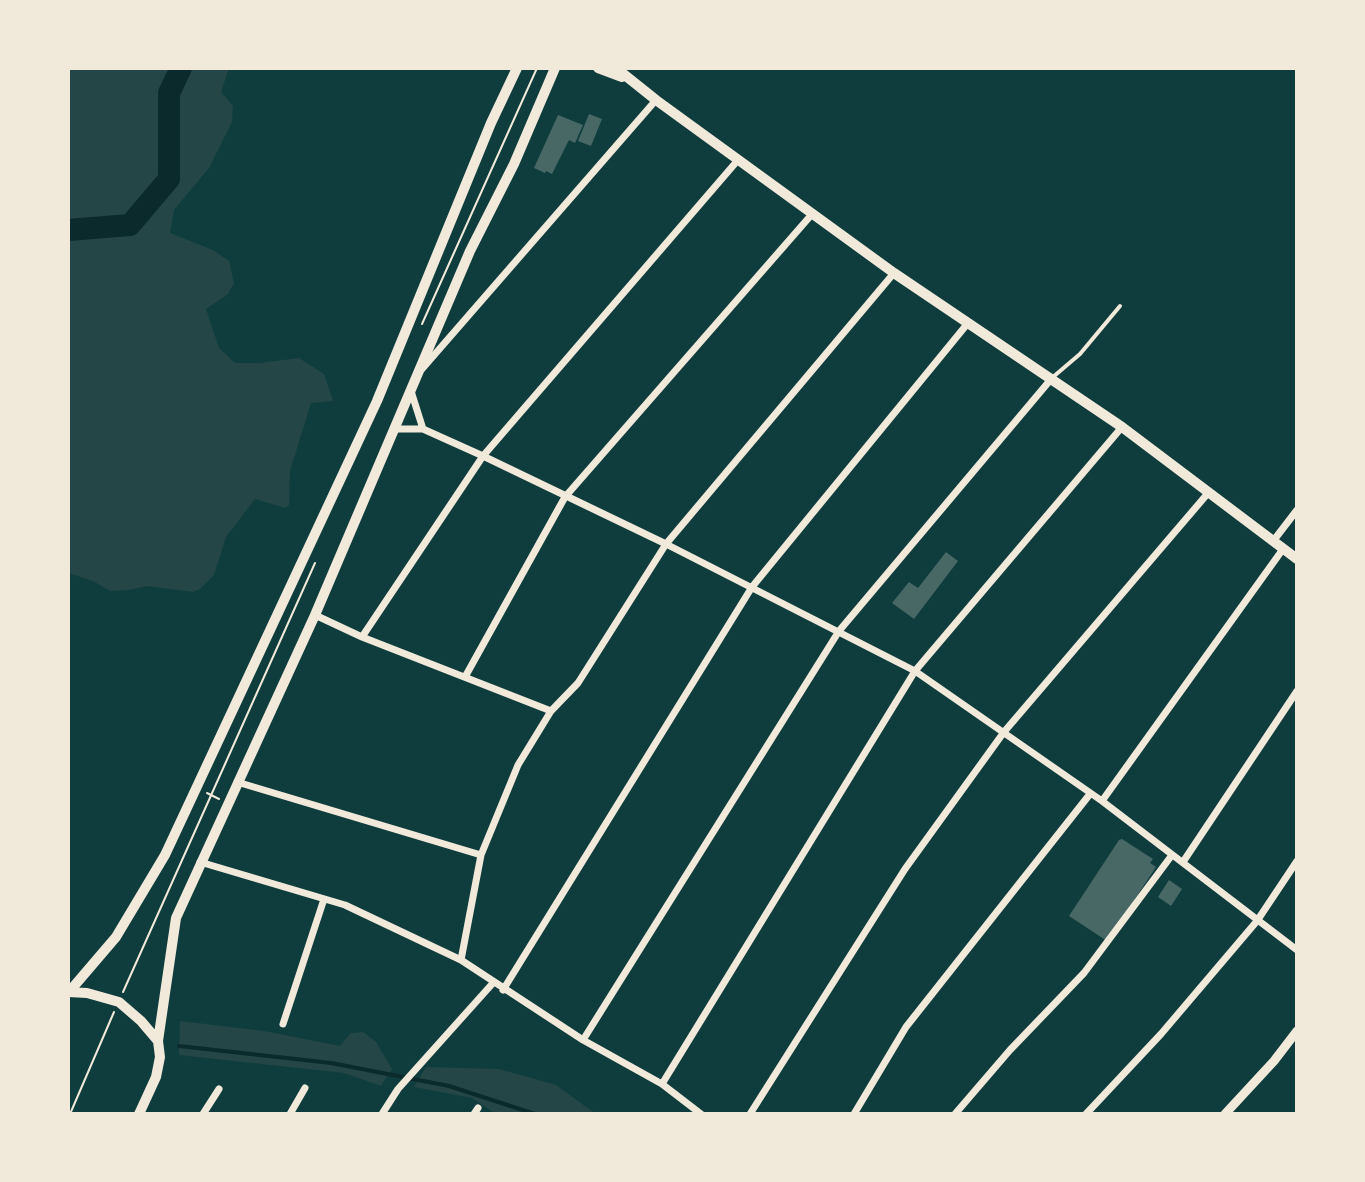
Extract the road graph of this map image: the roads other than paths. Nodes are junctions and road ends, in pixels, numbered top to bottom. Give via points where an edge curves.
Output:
1 (517, 68) edge
2 (568, 68) edge
3 (598, 68) edge
4 (616, 68) edge
5 (553, 72) edge
6 (630, 80) junction
7 (656, 100) junction
8 (738, 160) junction
9 (813, 213) junction
10 (894, 273) junction
11 (1120, 306) dead end
12 (968, 323) junction
13 (420, 371) junction
14 (1052, 378) junction
15 (411, 391) junction
16 (1122, 427) junction
17 (395, 429) junction
18 (423, 429) junction
19 (483, 456) junction
20 (1209, 492) junction
21 (565, 497) junction
22 (1297, 510) edge
23 (1274, 540) junction
24 (666, 544) junction
25 (1283, 549) junction
26 (1297, 559) edge
27 (752, 587) junction
28 (315, 615) junction
29 (839, 631) junction
30 (362, 637) junction
31 (915, 671) junction
32 (465, 677) junction
33 (1297, 691) edge
34 (551, 711) junction
35 (1004, 732) junction
36 (237, 782) junction
37 (1090, 794) junction
38 (1102, 801) junction
39 (481, 855) junction
40 (1172, 855) junction
41 (1297, 861) edge
42 (200, 862) junction
43 (1183, 862) junction
44 (324, 899) junction
45 (1257, 921) junction
46 (1297, 950) edge
47 (461, 960) junction
48 (493, 983) junction
49 (503, 990) junction
50 (68, 992) edge
51 (283, 1024) dead end
52 (1297, 1031) edge
53 (583, 1040) junction
54 (158, 1041) junction
55 (662, 1084) junction
56 (305, 1088) dead end
57 (219, 1089) dead end
58 (139, 1114) edge
59 (203, 1114) edge
60 (290, 1114) edge
61 (382, 1114) edge
62 (701, 1114) edge
63 (750, 1114) edge
64 (854, 1114) edge
65 (955, 1114) edge
66 (1086, 1114) edge
67 (1225, 1114) edge

1 - 50 main road via 377,401 165,855 116,937
2 - 5 main road
3 - 6 main road
4 - 6 main road
5 - 13 main road
6 - 7 main road
7 - 8 main road
7 - 13 street
8 - 9 main road
8 - 19 street
9 - 10 main road
9 - 21 street
10 - 12 main road
10 - 24 street
11 - 14 lane
12 - 14 main road
12 - 27 street
13 - 15 main road
14 - 16 main road
14 - 29 street
15 - 17 main road
15 - 18 street
16 - 20 main road
16 - 31 street
17 - 18 street
17 - 28 main road
18 - 19 street
19 - 21 street
19 - 30 street
20 - 23 main road
20 - 35 street
21 - 24 street
21 - 32 street
22 - 23 street
23 - 25 main road
24 - 27 street
24 - 34 street via 578,683
25 - 26 main road
25 - 38 street
27 - 29 street
27 - 49 street
28 - 30 street
28 - 36 main road
29 - 31 street
29 - 53 street
30 - 32 street
31 - 35 street
31 - 55 street
32 - 34 street
33 - 43 street
34 - 39 street via 518,765
35 - 37 street
35 - 63 street via 905,869
36 - 39 street
36 - 42 main road
37 - 38 street
37 - 64 street via 906,1027
38 - 40 street
39 - 47 street
40 - 43 street
40 - 65 street via 1084,973
41 - 45 street
42 - 44 street
42 - 54 main road via 176,918
43 - 45 street
44 - 47 street
44 - 51 street
45 - 46 street
45 - 66 street
47 - 48 street
48 - 49 street
48 - 61 street
49 - 53 street
50 - 54 main road via 119,1002
52 - 67 street
53 - 55 street
54 - 58 main road via 156,1077
55 - 62 street
56 - 60 street
57 - 59 street

